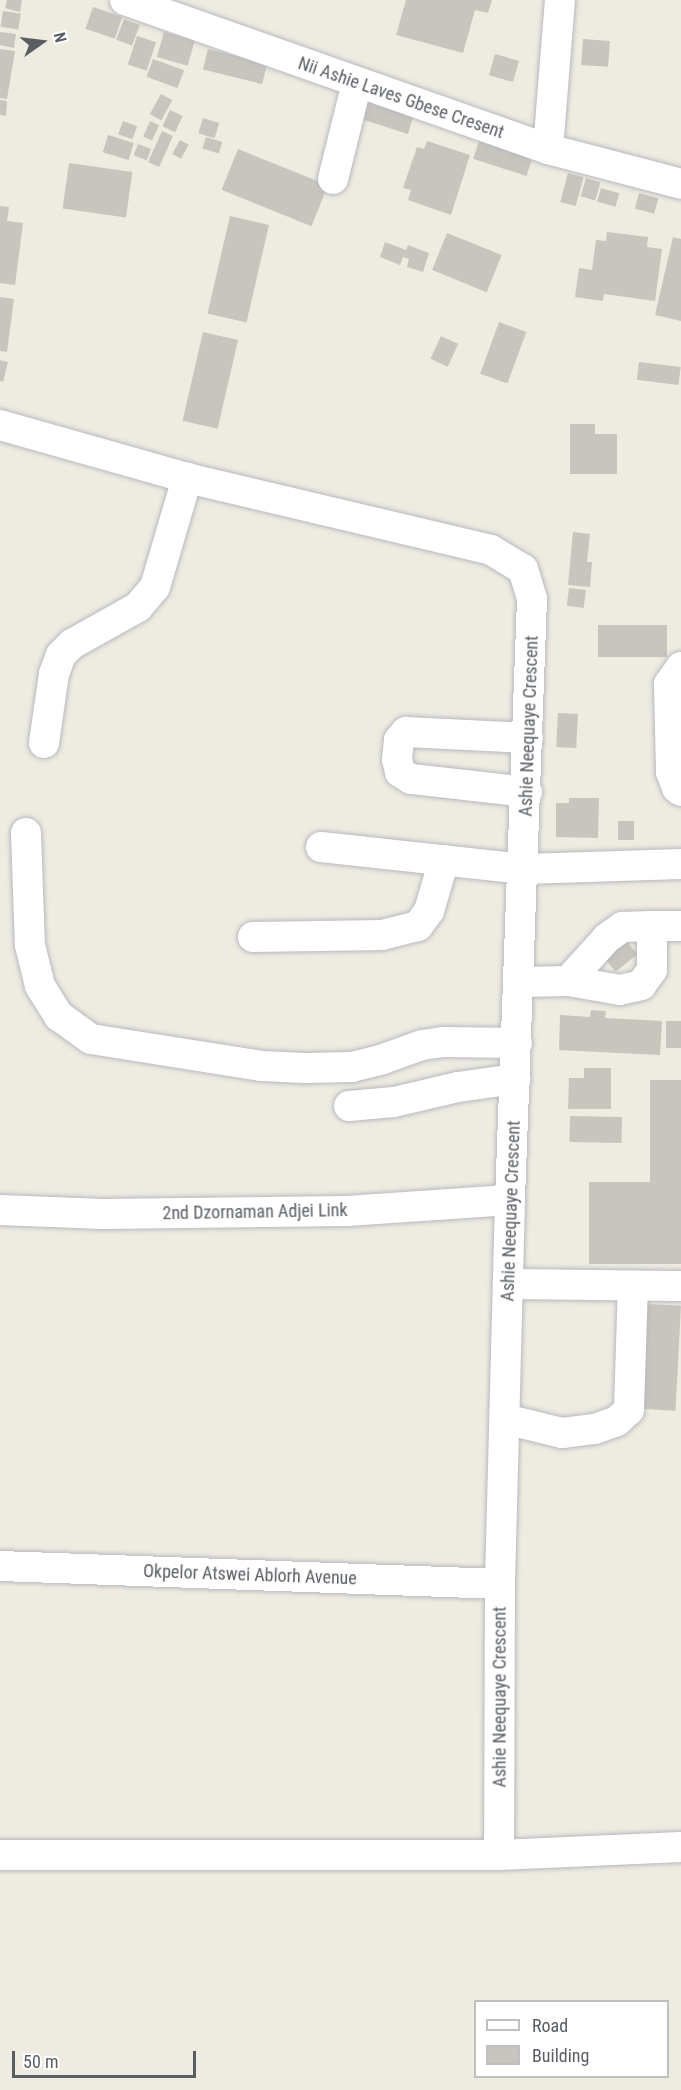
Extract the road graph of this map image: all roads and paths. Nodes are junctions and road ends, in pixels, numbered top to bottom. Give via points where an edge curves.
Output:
1 (124, 0) edge
2 (560, 0) edge
3 (357, 83) junction
4 (548, 149) junction
5 (333, 180) dead end
6 (681, 184) edge
7 (0, 425) edge
8 (187, 478) junction
9 (681, 667) edge
10 (528, 738) junction
11 (44, 743) dead end
12 (681, 791) edge
13 (527, 792) junction
14 (26, 833) dead end
15 (321, 848) dead end
16 (444, 860) junction
17 (681, 864) edge
18 (524, 869) junction
19 (666, 926) edge
20 (253, 937) dead end
21 (568, 981) junction
22 (520, 982) junction
23 (517, 1043) junction
24 (515, 1079) junction
25 (349, 1106) dead end
26 (510, 1200) junction
27 (0, 1210) edge
28 (508, 1284) junction
29 (633, 1286) junction
30 (681, 1286) edge
31 (505, 1419) junction
32 (0, 1566) edge
33 (500, 1584) junction
34 (681, 1847) edge
35 (0, 1854) edge
36 (500, 1855) junction

1 - 3 street, Nii Ashie Laves Gbese Cresent
2 - 4 street
3 - 4 street, Nii Ashie Laves Gbese Cresent
3 - 5 street
4 - 6 street, Nii Ashie Laves Gbese Cresent
7 - 8 street
8 - 10 street, Ashie Neequaye Crescent via 491,550 523,569 532,599
8 - 11 street via 155,587 138,607 72,644 61,655 54,674
9 - 12 street via 669,684 670,772
10 - 13 street, Ashie Neequaye Crescent
10 - 13 street via 406,732 399,740 397,759 400,772 411,779
13 - 18 street, Ashie Neequaye Crescent
14 - 23 street via 30,945 40,986 59,1016 91,1039 261,1066 305,1068 352,1066 443,1042
15 - 16 street
16 - 18 street
16 - 20 street via 429,911 418,926 382,935
17 - 18 street
18 - 22 street, Ashie Neequaye Crescent
19 - 21 street via 622,927
19 - 21 street via 652,970 640,985 620,990
21 - 22 street
22 - 23 street, Ashie Neequaye Crescent
23 - 24 street, Ashie Neequaye Crescent
24 - 25 street via 394,1102
24 - 26 street, Ashie Neequaye Crescent
26 - 27 street, 2nd Dzornaman Adjei Link via 347,1211 103,1215
26 - 28 street, Ashie Neequaye Crescent
28 - 29 street
28 - 31 street, Ashie Neequaye Crescent
29 - 30 street
29 - 31 street via 629,1410 617,1421 595,1429 562,1433
31 - 33 street, Ashie Neequaye Crescent
32 - 33 street, Okpelor Atswei Ablorh Avenue
33 - 36 street, Ashie Neequaye Crescent
34 - 36 street
35 - 36 street

